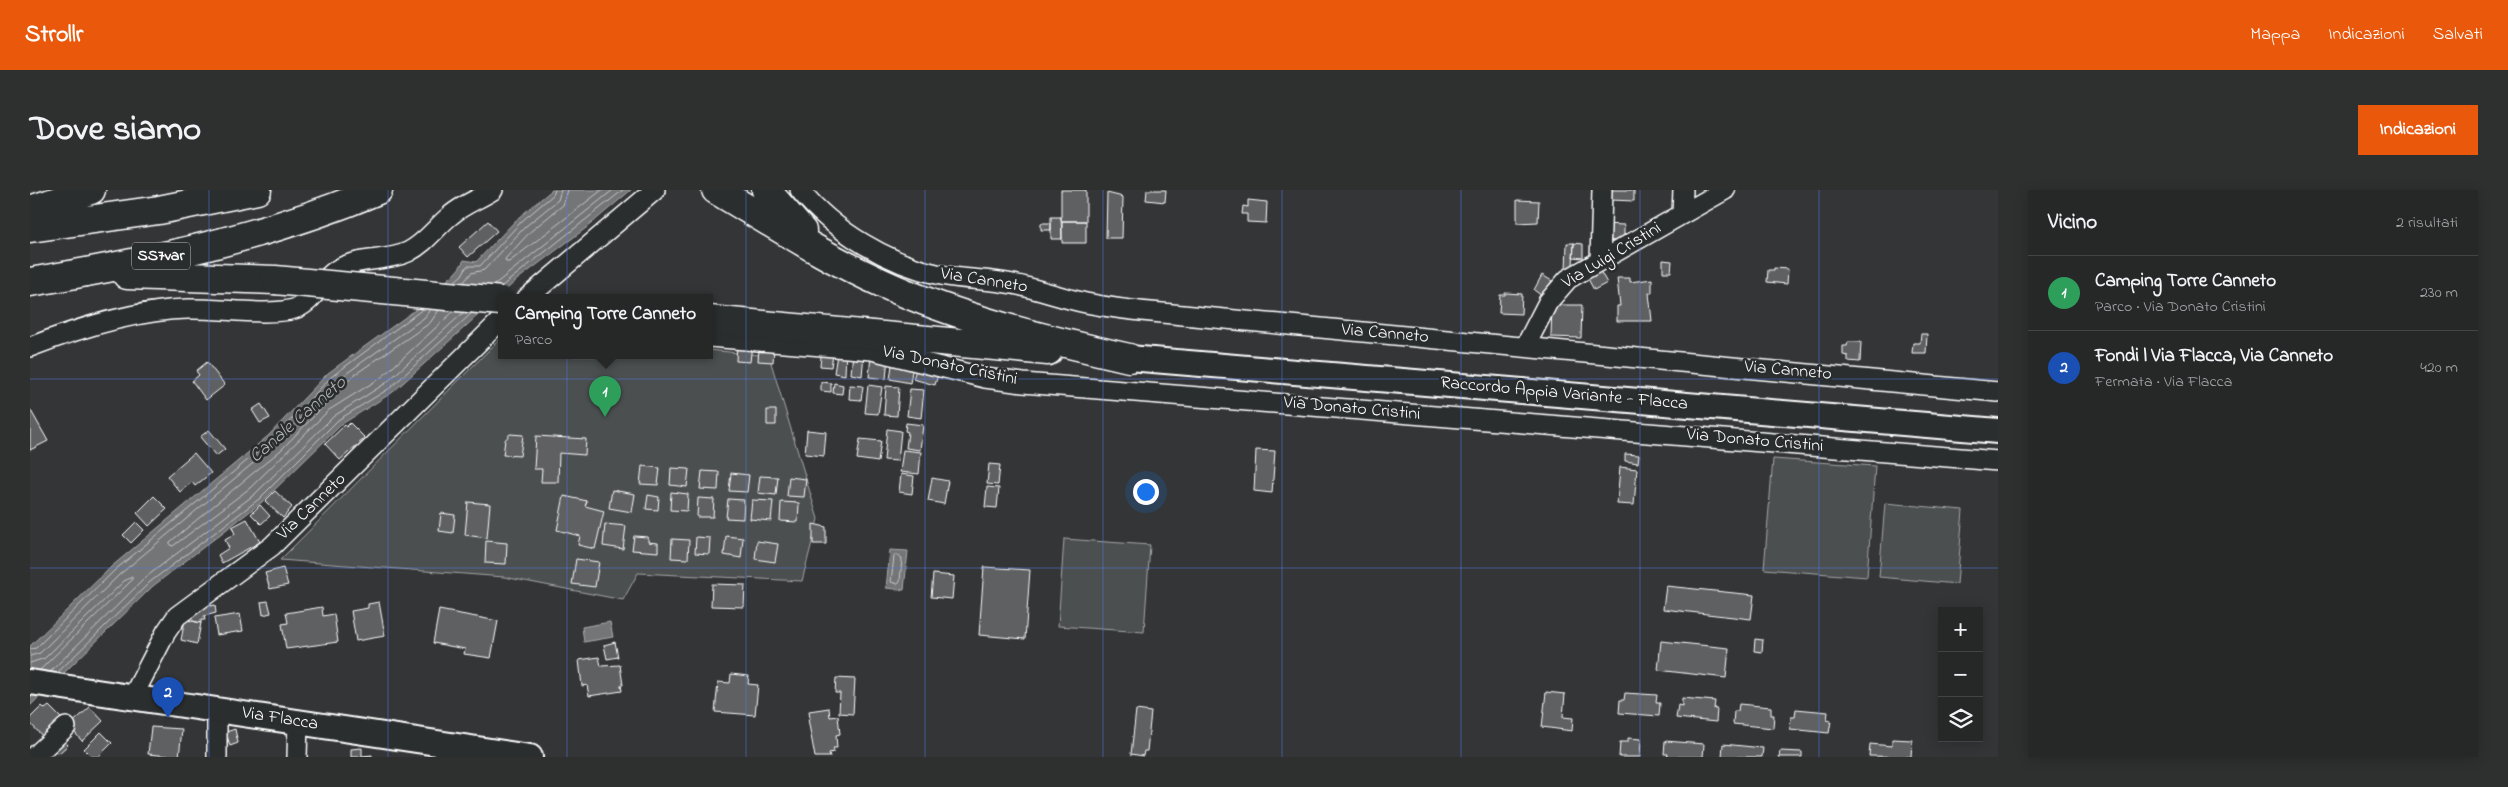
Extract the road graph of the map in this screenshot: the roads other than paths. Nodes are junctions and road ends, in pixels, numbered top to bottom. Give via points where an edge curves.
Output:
1 (91, 190) edge
2 (257, 190) edge
3 (378, 190) edge
4 (493, 190) edge
5 (654, 190) edge
6 (716, 190) edge
7 (766, 190) edge
8 (800, 190) edge
9 (1602, 190) edge
10 (1683, 190) edge
11 (1725, 190) edge
12 (30, 210) edge
13 (1682, 214) junction
14 (30, 228) edge
15 (822, 252) junction
16 (1600, 261) junction
17 (65, 276) junction
18 (30, 282) edge
19 (532, 294) edge
20 (498, 316) edge
21 (498, 319) edge
22 (713, 320) edge
23 (980, 333) junction
24 (713, 336) edge
25 (30, 347) edge
26 (1525, 347) junction
27 (1129, 358) joint
28 (1998, 392) edge
29 (1998, 431) edge
30 (1998, 461) edge
31 (30, 682) edge
32 (132, 698) junction
33 (217, 709) junction
34 (298, 722) junction
35 (66, 727) dead end
36 (34, 757) edge
37 (217, 757) edge
38 (297, 757) edge
39 (530, 757) edge

1 - 12 highway
2 - 14 highway via 176,207
3 - 17 highway, SS7var via 319,214 267,230
4 - 25 street via 459,209 425,241 405,253 339,268 310,300 296,309 159,310
5 - 19 street
6 - 15 highway
7 - 15 highway
8 - 26 street, Via Canneto via 827,218 859,240 906,264 942,276 1013,284 1128,310
9 - 16 street
10 - 13 street
11 - 13 street, Via Luigi Cristini
13 - 16 street, Via Luigi Cristini
15 - 23 highway
16 - 26 street, Via Luigi Cristini via 1573,276 1555,292
17 - 18 highway, SS7var
17 - 20 highway, bridge via 175,275 275,280
21 - 32 street, Via Canneto via 272,546 182,612 166,632
22 - 23 highway
23 - 27 highway
24 - 30 street, Via Donato Cristini via 872,350 1013,382
26 - 28 street, Via Canneto
27 - 29 main road, Raccordo Appia Variante - Flacca
31 - 32 main road, Via Flacca
32 - 33 main road, Via Flacca
33 - 34 main road, Via Flacca
33 - 37 street
34 - 38 street
34 - 39 main road, Via Flacca
35 - 36 street

